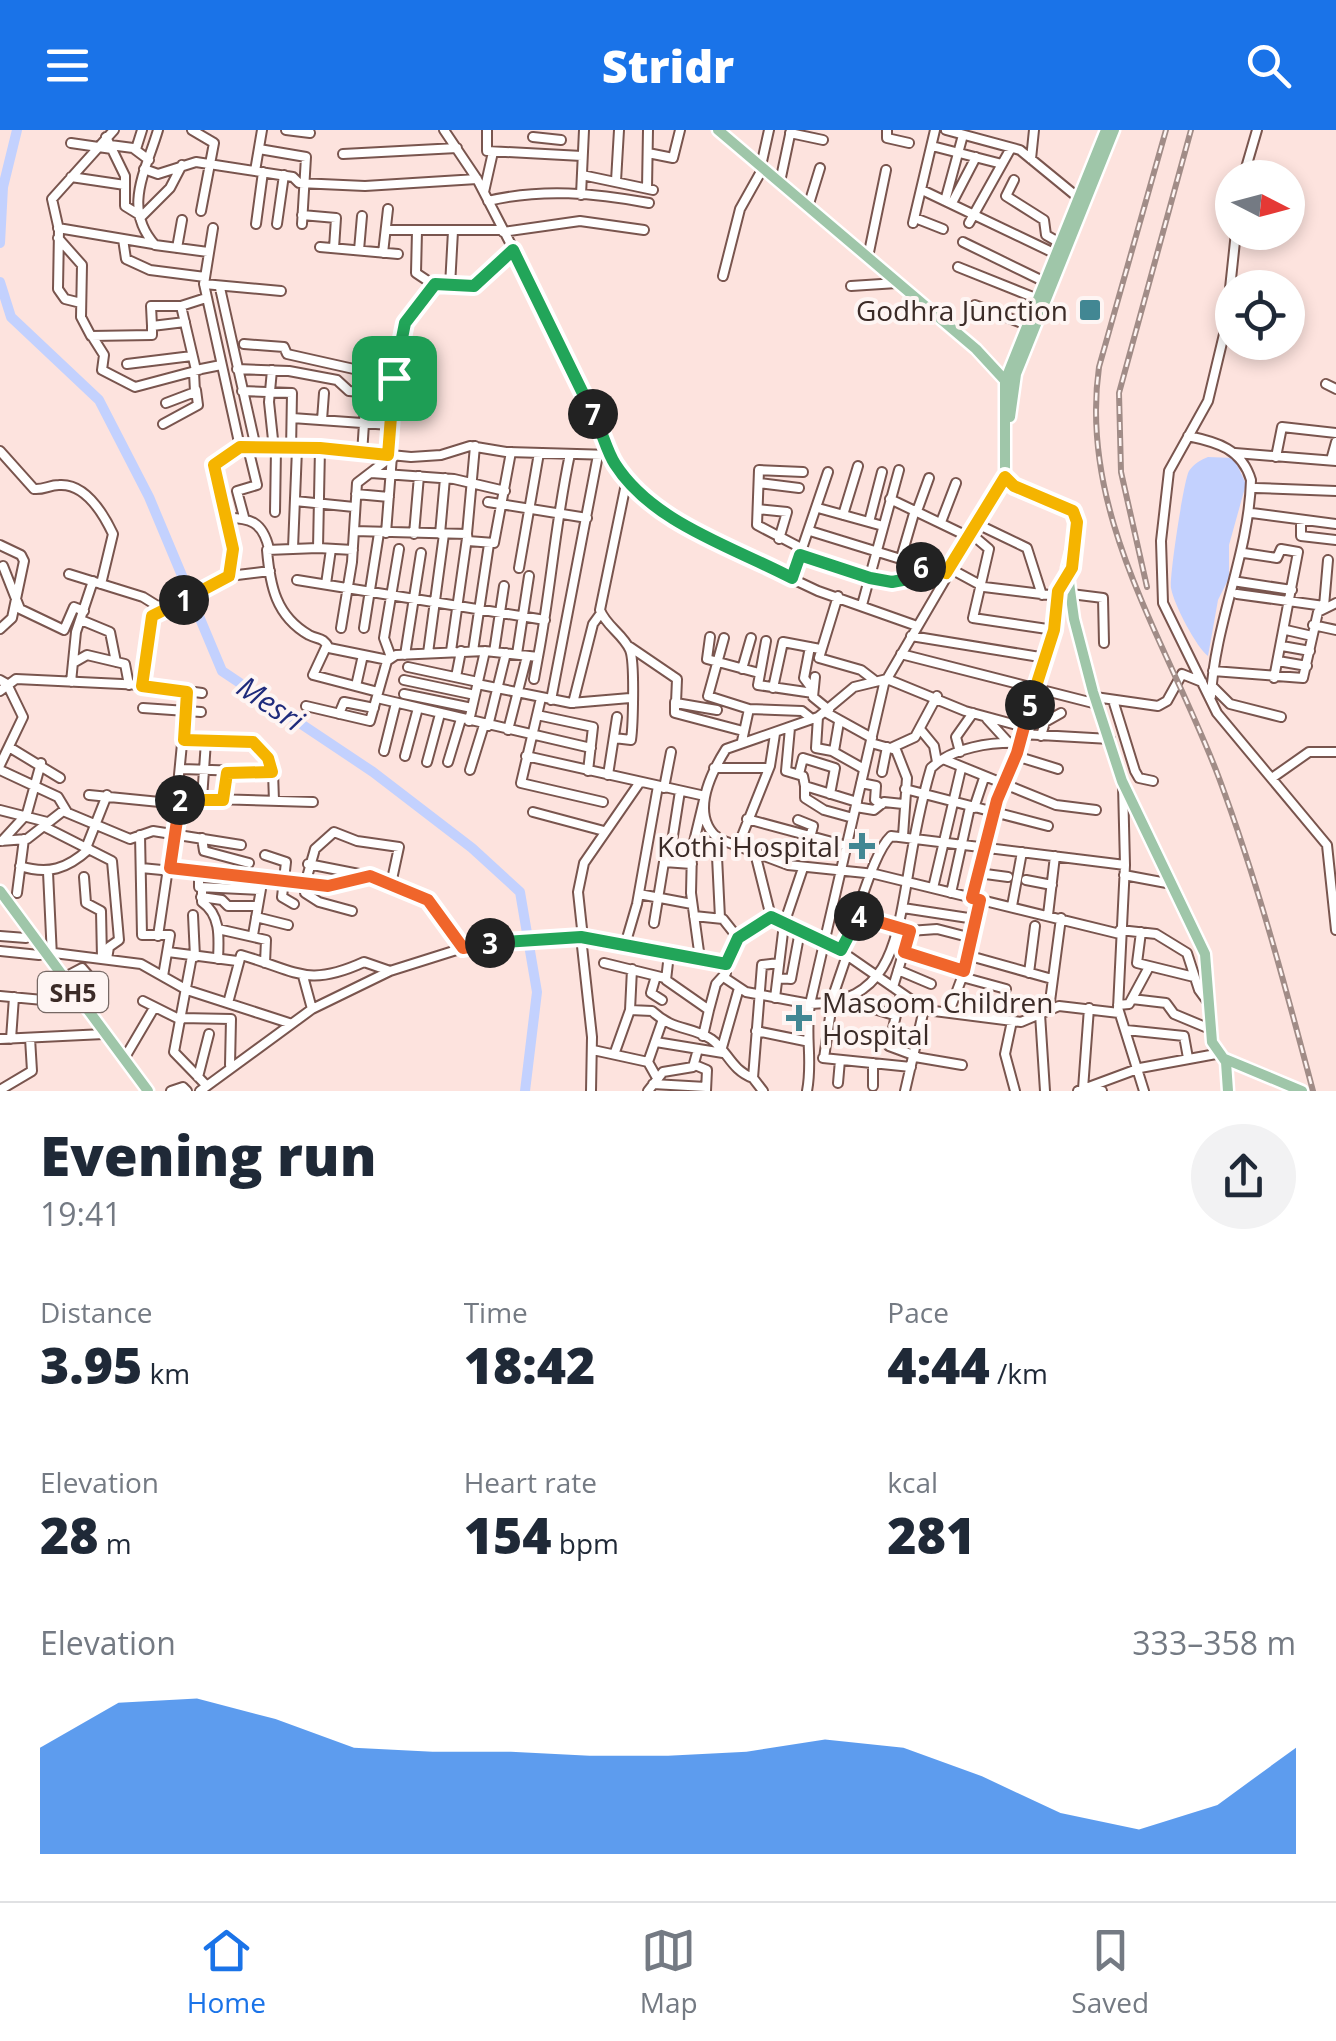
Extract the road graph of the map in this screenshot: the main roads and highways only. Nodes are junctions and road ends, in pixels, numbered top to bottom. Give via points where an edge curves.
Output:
1 (718, 130) edge
2 (1106, 130) edge
3 (1114, 130) edge
4 (1082, 200) junction
5 (1010, 378) junction
6 (0, 892) edge
7 (0, 902) edge
8 (101, 1034) junction
9 (1220, 1056) junction
10 (140, 1091) edge
11 (148, 1091) edge
12 (1229, 1091) edge
13 (1302, 1091) edge

1 - 5 main road
2 - 4 main road
3 - 4 main road
4 - 5 main road
4 - 5 main road
5 - 9 main road via 1005,474 1014,486 1073,511 1076,532 1064,595 1122,781 1205,954 1210,1030
6 - 8 main road, SH5
7 - 8 main road, SH5
8 - 10 main road, SH5
8 - 11 main road, SH5
9 - 12 main road
9 - 13 main road

